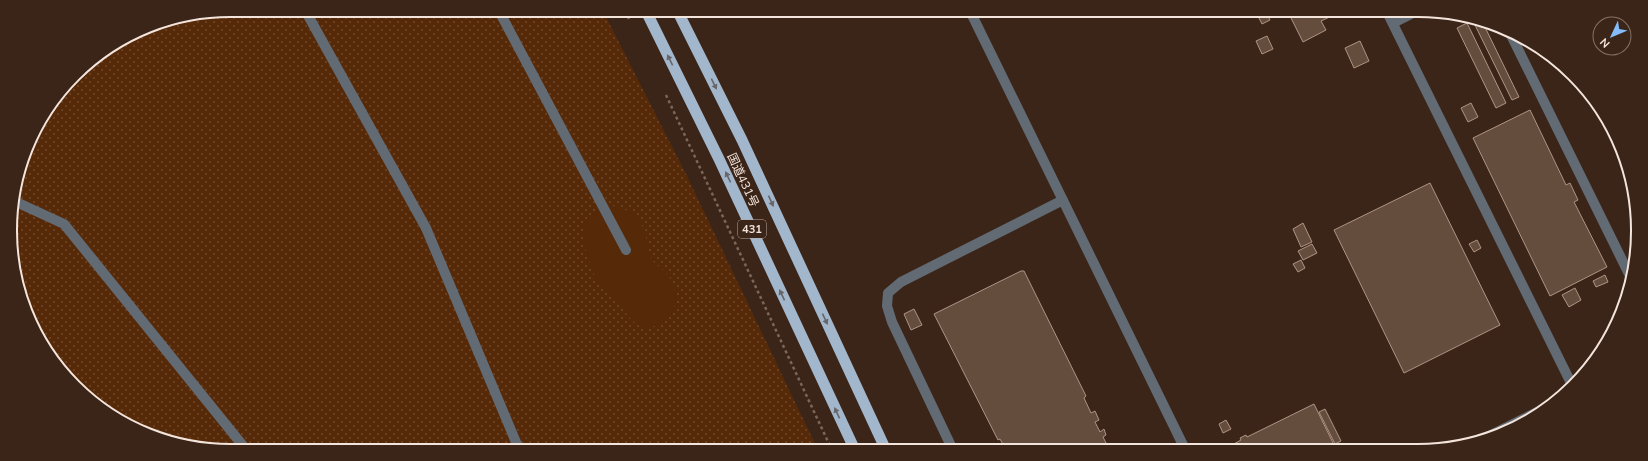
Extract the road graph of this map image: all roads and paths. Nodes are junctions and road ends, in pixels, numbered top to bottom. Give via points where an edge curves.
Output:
1 (309, 17) edge
2 (502, 17) edge
3 (628, 17) edge
4 (649, 17) edge
5 (680, 17) edge
6 (973, 17) edge
7 (1390, 17) edge
8 (1405, 17) edge
9 (1393, 23) junction
10 (632, 25) dead end
11 (1513, 40) edge
12 (663, 89) dead end
13 (1063, 200) junction
14 (19, 203) edge
15 (626, 250) dead end
16 (1627, 270) edge
17 (1569, 380) edge
18 (242, 444) edge
19 (517, 444) edge
20 (829, 444) edge
21 (852, 444) edge
22 (883, 444) edge
23 (950, 444) edge
24 (1183, 444) edge

1 - 19 lane via 426,228
2 - 15 lane
3 - 10 path
21 -> 4 highway, 国道431号 / 431 via 720,159
5 -> 22 highway, 国道431号 / 431 via 742,140
6 - 13 lane
7 - 9 lane
8 - 9 lane
9 - 17 lane
11 - 16 lane
12 - 20 path
13 - 23 lane via 901,282 888,293 887,306 892,322
13 - 24 lane
14 - 18 lane via 64,224

